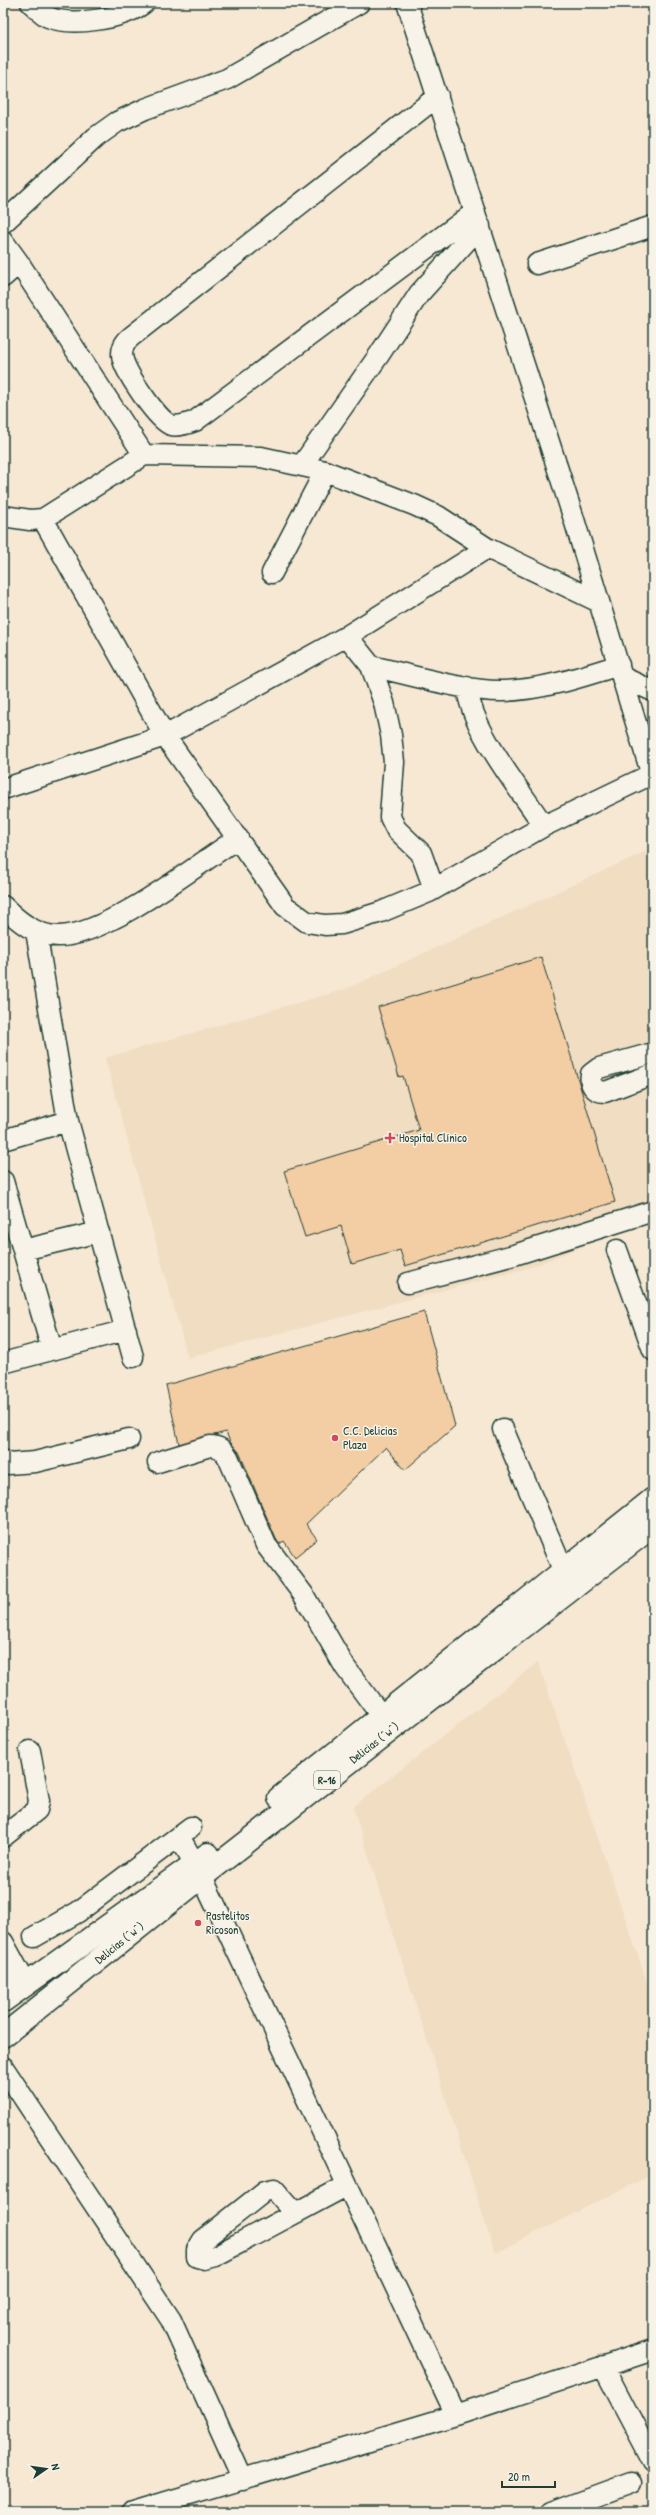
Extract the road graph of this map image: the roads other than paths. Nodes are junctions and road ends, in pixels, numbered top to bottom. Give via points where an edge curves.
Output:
1 (31, 3) edge
2 (144, 3) edge
3 (359, 3) edge
4 (406, 3) edge
5 (438, 96) junction
6 (477, 219) junction
7 (3, 223) edge
8 (653, 226) edge
9 (3, 241) edge
10 (19, 263) junction
11 (537, 264) dead end
12 (3, 277) edge
13 (144, 455) junction
14 (302, 465) junction
15 (325, 471) junction
16 (3, 516) edge
17 (43, 518) junction
18 (486, 548) junction
19 (272, 573) dead end
20 (599, 602) junction
21 (347, 636) junction
22 (371, 666) junction
23 (620, 671) junction
24 (467, 686) junction
25 (653, 691) edge
26 (165, 736) junction
27 (652, 776) edge
28 (3, 789) edge
29 (544, 826) junction
30 (238, 838) junction
31 (434, 888) junction
32 (3, 906) edge
33 (36, 931) junction
34 (653, 1053) edge
35 (653, 1074) edge
36 (68, 1121) junction
37 (3, 1140) edge
38 (3, 1180) edge
39 (653, 1211) edge
40 (99, 1232) junction
41 (23, 1250) junction
42 (617, 1250) dead end
43 (408, 1283) dead end
44 (126, 1330) junction
45 (52, 1350) junction
46 (653, 1350) edge
47 (133, 1357) dead end
48 (3, 1363) edge
49 (503, 1429) dead end
50 (129, 1440) dead end
51 (3, 1460) edge
52 (158, 1462) dead end
53 (653, 1499) edge
54 (653, 1526) edge
55 (564, 1572) junction
56 (382, 1717) junction
57 (30, 1751) dead end
58 (191, 1827) dead end
59 (3, 1836) edge
60 (174, 1840) junction
61 (198, 1871) junction
62 (78, 1912) junction
63 (34, 1938) dead end
64 (89, 1939) junction
65 (3, 1942) edge
66 (12, 1989) edge
67 (3, 2036) edge
68 (3, 2067) edge
69 (346, 2186) junction
70 (295, 2213) dead end
71 (653, 2350) edge
72 (604, 2366) junction
73 (456, 2415) junction
74 (650, 2450) edge
75 (243, 2480) junction
76 (631, 2483) dead end
77 (133, 2512) edge
78 (552, 2512) edge

1 - 2 street via 48,17 81,22 111,17
3 - 7 street via 227,79 117,122 96,137
4 - 5 street
5 - 6 street
5 - 6 street via 132,336 125,342 123,360 155,413 163,421 172,425 184,425 195,421
6 - 14 street via 419,294
6 - 20 street
8 - 11 street
9 - 10 street
10 - 12 street
10 - 13 street
13 - 14 street via 246,456
13 - 17 street
14 - 15 street
15 - 18 street via 438,516
15 - 19 street
16 - 17 street via 30,520
17 - 26 street
18 - 20 street
18 - 21 street
20 - 23 street
21 - 22 street
21 - 26 street
22 - 24 street
22 - 31 street via 384,703 391,735 394,762 390,817 396,829 421,853
23 - 24 street via 518,690 491,690
23 - 25 street
23 - 27 street
24 - 29 street via 470,707 478,726
26 - 28 street
26 - 30 street
27 - 29 street
29 - 31 street
30 - 31 street via 285,906 307,922 342,924 381,912
30 - 33 street via 108,923 77,934 57,936
32 - 33 street via 19,922
33 - 36 street
34 - 35 street via 599,1068 590,1078 598,1092 605,1092
36 - 37 street
36 - 40 street
38 - 41 street
39 - 43 street via 514,1255
40 - 41 street
40 - 44 street
41 - 45 street
42 - 46 street
44 - 45 street
44 - 47 street
45 - 48 street
49 - 55 street
50 - 51 street via 34,1462 8,1464
52 - 56 street via 210,1446 217,1446 223,1450 266,1545 303,1594 345,1667
53 - 55 main road, Delicias (^w^) / R-16
54 - 61 main road, Delicias (^w^) / R-16
55 - 56 main road, Delicias (^w^) / R-16
56 - 61 main road, Delicias (^w^) / R-16
57 - 59 street via 39,1801 37,1810
58 - 60 street
60 - 61 street via 184,1845
60 - 62 street
61 - 64 main road, Delicias (^w^) / R-16
61 - 67 main road, Delicias (^w^) / R-16
61 - 69 street
62 - 63 street
62 - 64 street via 79,1923
64 - 66 main road, Delicias (^w^) / R-16
65 - 66 street
68 - 75 street via 172,2320
69 - 70 street
69 - 73 street
71 - 72 street
72 - 73 street
72 - 74 street
73 - 75 street
75 - 77 street
76 - 78 street

